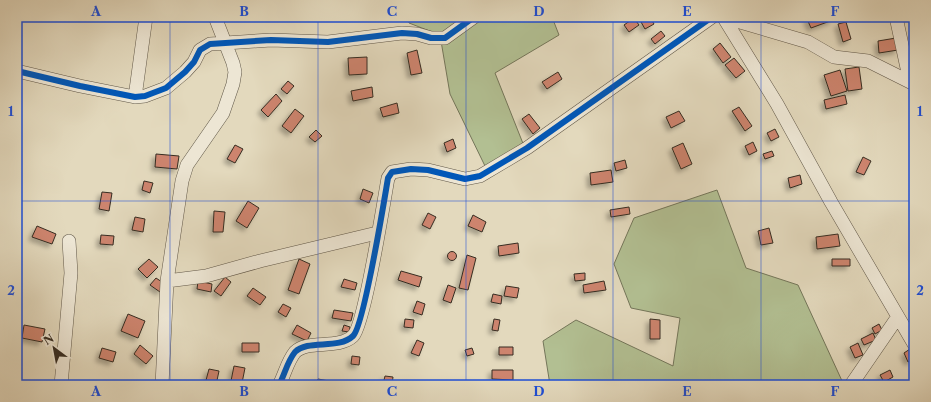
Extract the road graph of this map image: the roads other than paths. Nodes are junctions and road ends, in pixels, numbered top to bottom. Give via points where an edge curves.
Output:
1 (146, 17) edge
2 (215, 17) edge
3 (474, 17) edge
4 (720, 17) edge
5 (896, 17) edge
6 (226, 43) junction
7 (17, 71) edge
8 (912, 83) edge
9 (135, 97) junction
10 (377, 233) junction
11 (69, 241) dead end
12 (167, 281) junction
13 (897, 318) junction
14 (914, 344) edge
15 (61, 385) edge
16 (162, 385) edge
17 (279, 385) edge
18 (851, 385) edge

1 - 9 street
2 - 6 street
3 - 6 street via 445,38 439,39 402,33 328,42 271,40
4 - 8 street via 808,42 834,57 868,61
4 - 10 street via 533,144 480,176 465,179 428,170 411,169 392,172 388,178
4 - 13 street via 778,104
5 - 8 street
6 - 9 street via 210,44 200,50 194,62 166,88
6 - 12 street via 235,72 233,84 223,113 188,165 182,181
7 - 9 street
10 - 12 street via 260,260 206,276
10 - 17 street via 365,301 354,336 344,342 314,345 297,351 289,361
11 - 15 street via 71,273
12 - 16 street
13 - 14 street
13 - 18 street

